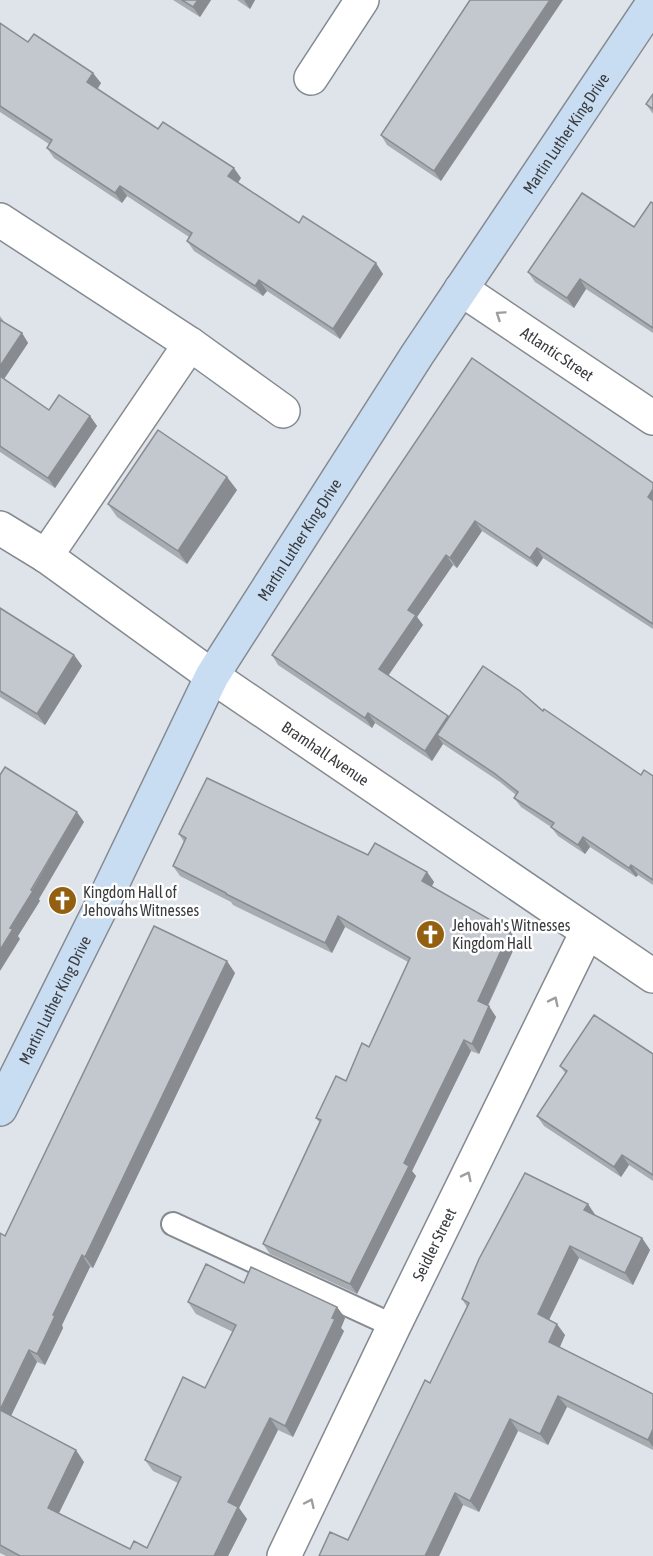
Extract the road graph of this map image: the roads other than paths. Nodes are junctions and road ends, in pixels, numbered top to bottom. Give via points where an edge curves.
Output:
1 (362, 0) edge
2 (653, 3) edge
3 (311, 78) dead end
4 (0, 220) edge
5 (461, 289) junction
6 (190, 344) junction
7 (283, 411) dead end
8 (653, 418) edge
9 (0, 528) edge
10 (46, 556) junction
11 (212, 676) junction
12 (587, 932) junction
13 (653, 976) edge
14 (0, 1110) edge
15 (173, 1224) dead end
16 (394, 1326) junction
17 (284, 1556) edge

1 - 3 street
2 - 5 street, Martin Luther King Drive
4 - 6 street
8 -> 5 street, Atlantic Street
5 - 11 street, Martin Luther King Drive
6 - 7 street
6 - 10 street
9 - 10 street, Bramhall Avenue
10 - 11 street, Bramhall Avenue
11 - 12 street, Bramhall Avenue
11 - 14 street, Martin Luther King Drive
12 - 13 street, Bramhall Avenue
16 -> 12 street, Seidler Street
15 - 16 lane
17 -> 16 street, Seidler Street

